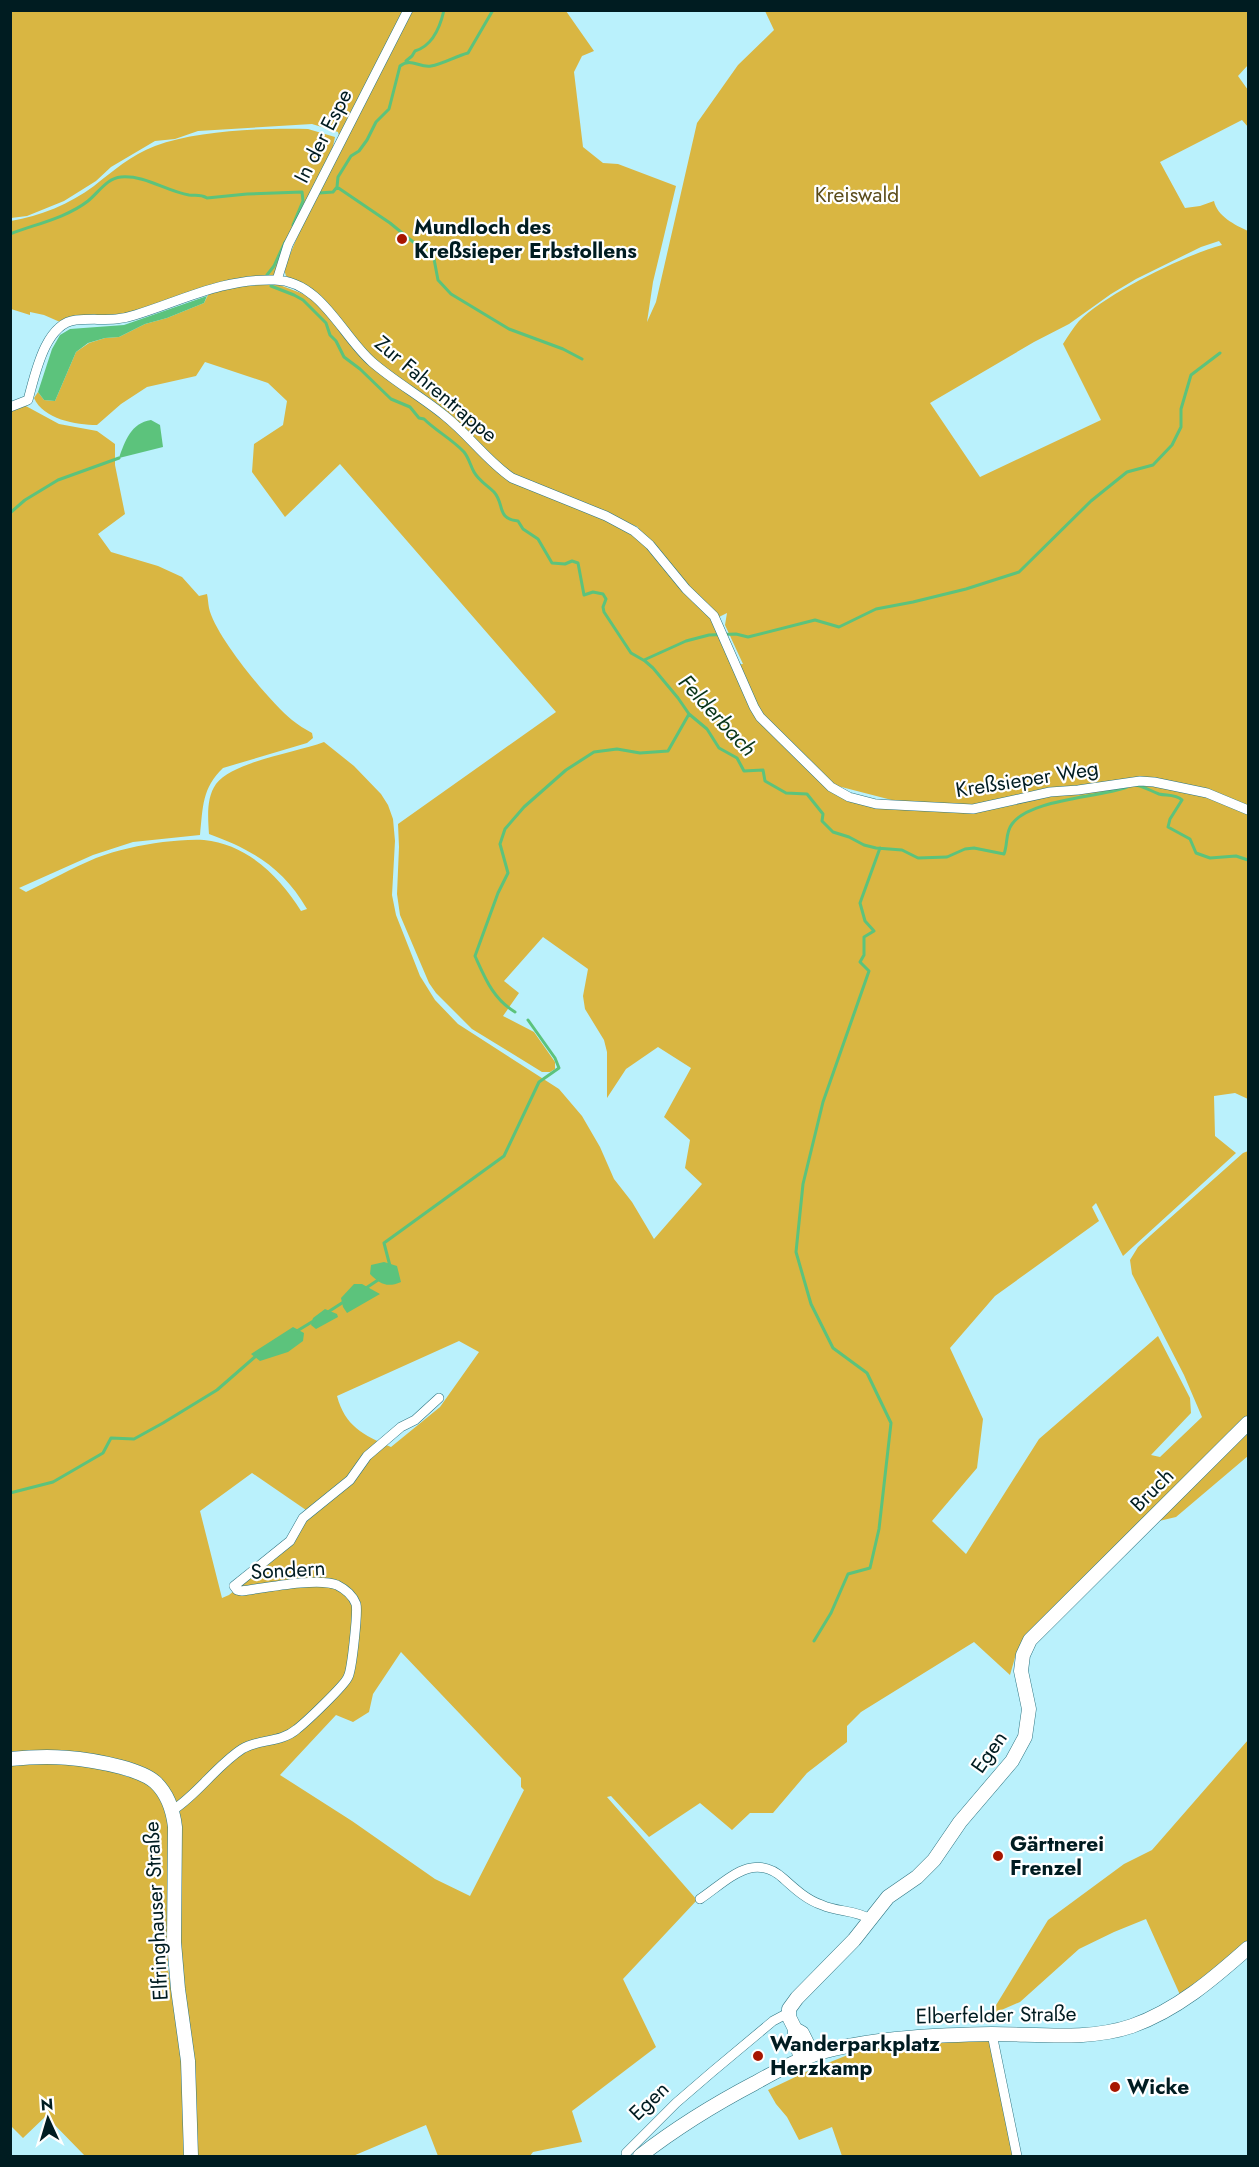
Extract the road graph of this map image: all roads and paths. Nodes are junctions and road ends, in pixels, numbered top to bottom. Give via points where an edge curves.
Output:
1 (408, 10) edge
2 (277, 280) junction
3 (10, 407) edge
4 (554, 494) joint
5 (1248, 810) edge
6 (439, 1398) dead end
7 (1248, 1423) edge
8 (1083, 1587) joint
9 (10, 1759) edge
10 (173, 1810) junction
11 (700, 1899) dead end
12 (870, 1919) junction
13 (1248, 1948) edge
14 (788, 2013) junction
15 (992, 2034) junction
16 (807, 2057) junction
17 (626, 2153) dead end
18 (191, 2157) edge
19 (640, 2157) edge
20 (1017, 2157) edge

1 - 2 street, In der Espe via 288,245
2 - 3 street, Zur Fahrentrappe via 214,287 120,320 63,323 55,330 38,364 28,400
2 - 4 street, Zur Fahrentrappe via 310,292 370,360 445,416 502,472
4 - 5 street, Kreßsieper Weg via 622,523 650,545 714,616 760,717 831,787 849,797 876,804 973,809 1050,792 1140,781 1207,793
6 - 10 street, Sondern via 367,1456 350,1480 303,1518 290,1540 234,1586 242,1591 316,1582 343,1588 356,1605 357,1615 348,1678 295,1731 243,1749
7 - 8 street, Bruch
8 - 12 street, Egen via 1030,1640 1023,1655 1029,1709 1025,1737 1012,1761 960,1822 934,1860 888,1897
9 - 10 street, Elfringhauser Straße via 76,1757 127,1769 156,1783
10 - 18 street, Elfringhauser Straße via 175,1951 188,2061
11 - 12 street via 737,1873 763,1866 773,1869 796,1891 822,1906
12 - 14 street, Egen via 797,1998
13 - 15 street, Elberfelder Straße via 1191,1995 1132,2026 1080,2035
14 - 16 street via 795,2029 802,2033
14 - 17 street, Egen via 773,2021 676,2103
15 - 16 street, Elberfelder Straße via 906,2038
15 - 20 street
16 - 19 street, Elberfelder Straße via 718,2103

